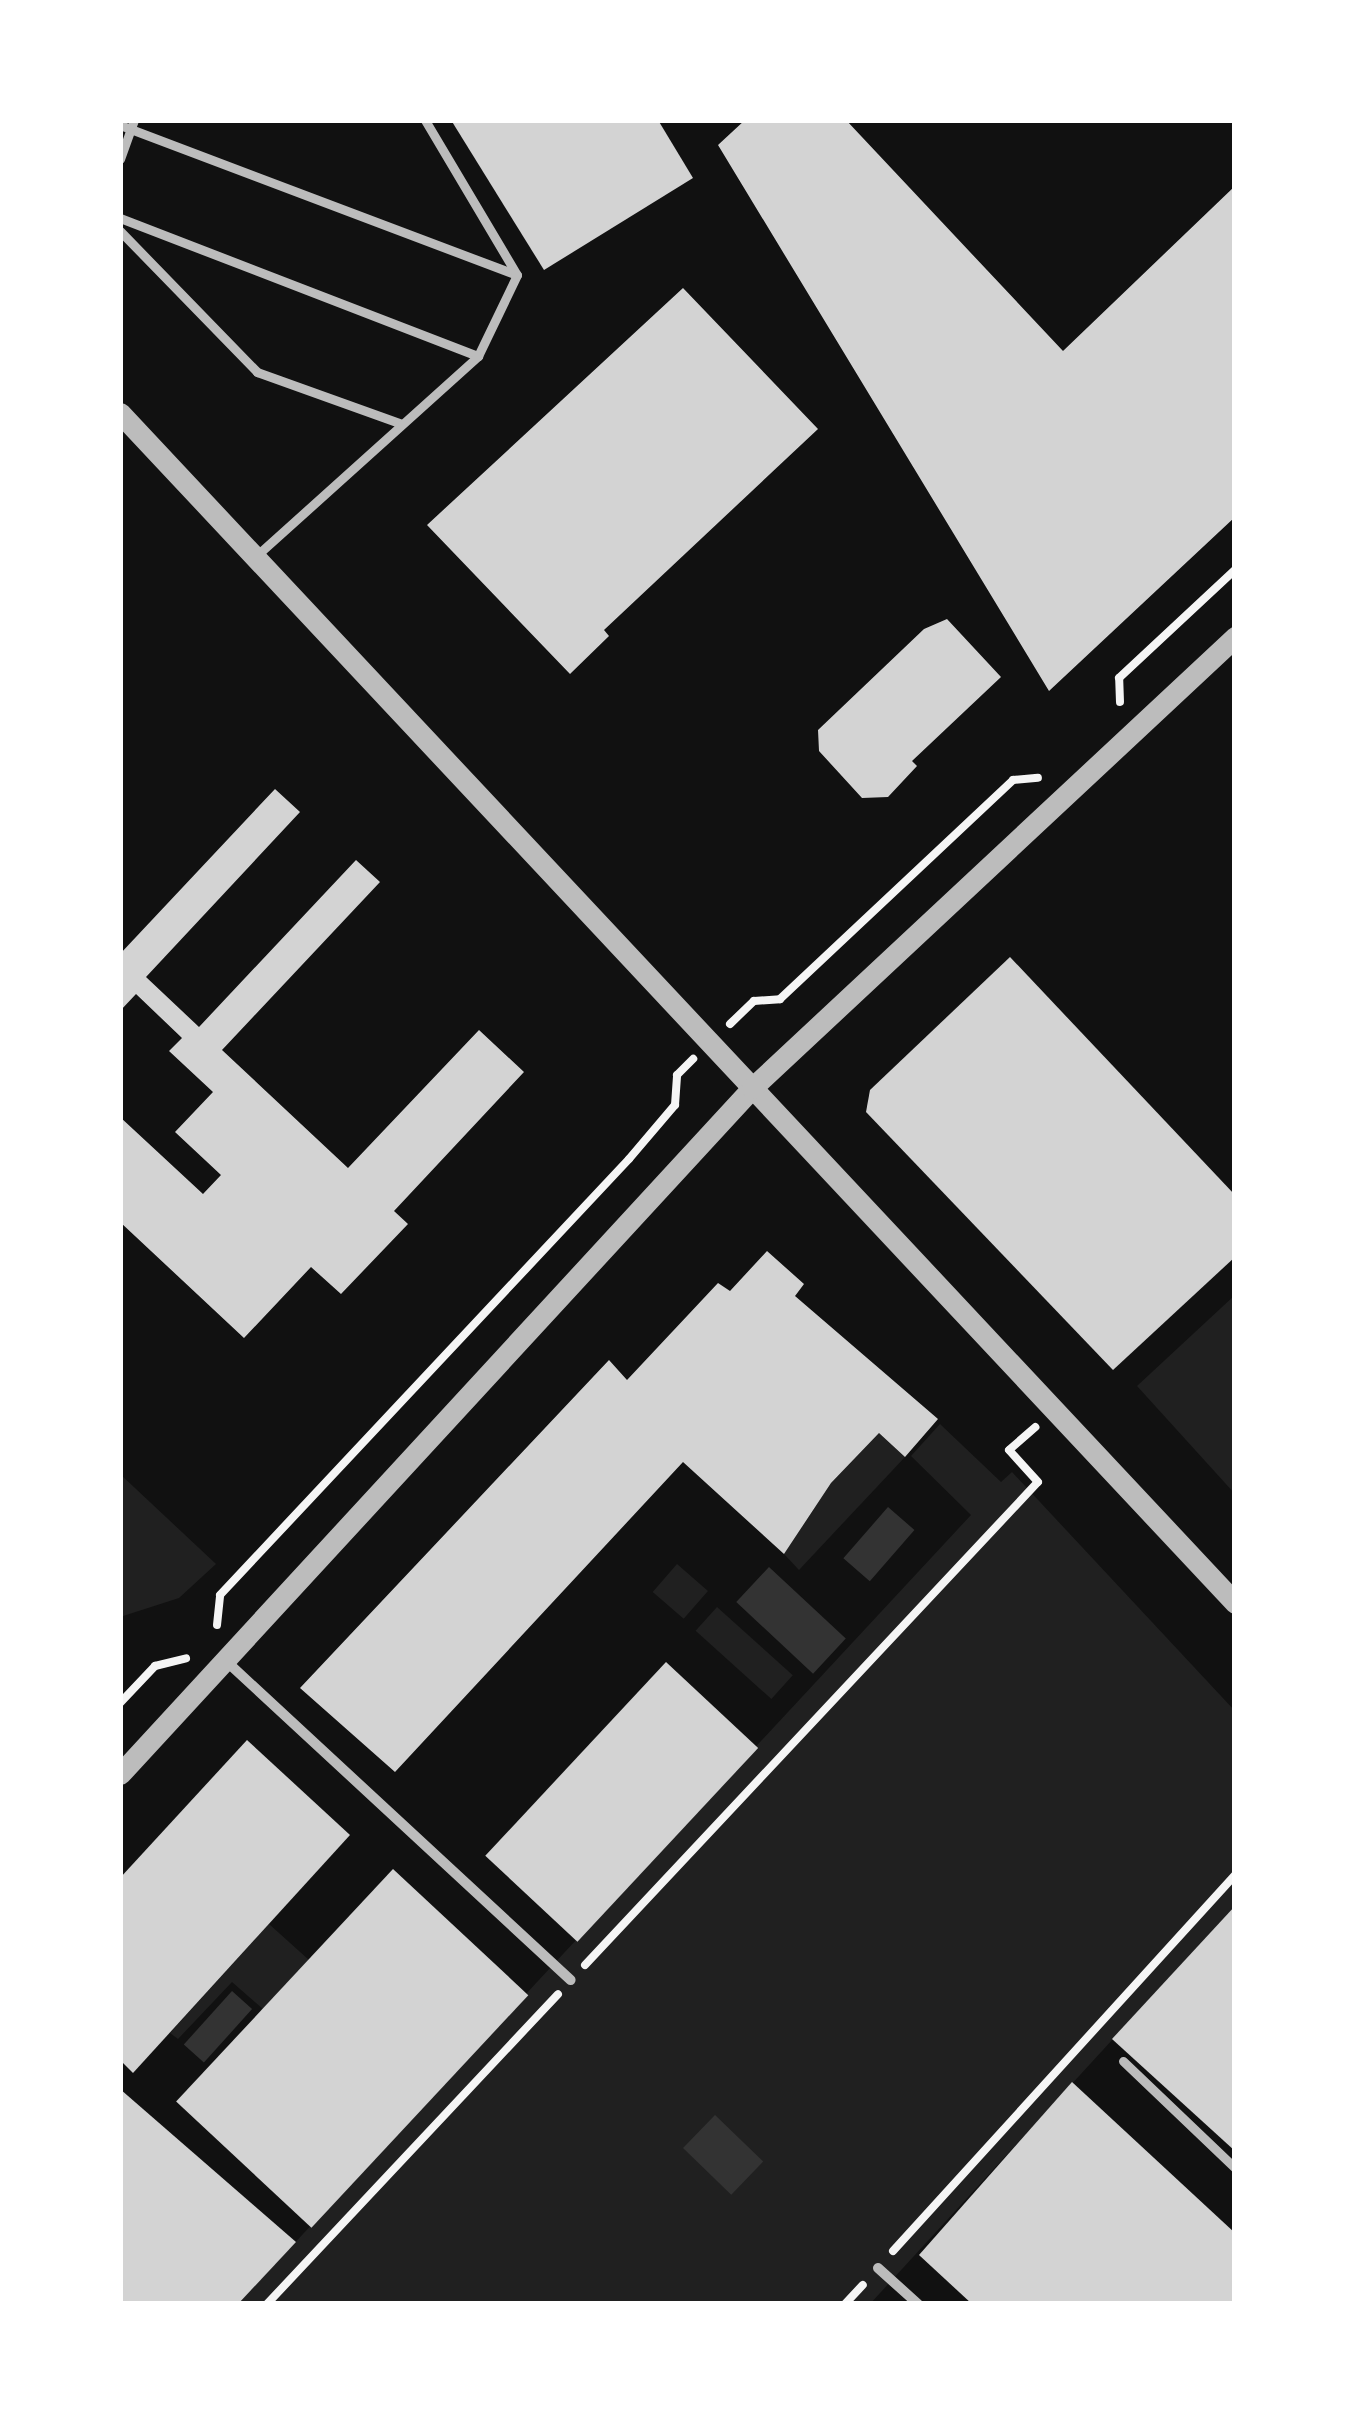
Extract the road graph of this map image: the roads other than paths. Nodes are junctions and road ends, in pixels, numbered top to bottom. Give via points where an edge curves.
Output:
1 (425, 120) edge
2 (128, 125) edge
3 (120, 158) edge
4 (120, 218) edge
5 (120, 231) edge
6 (517, 275) junction
7 (478, 356) junction
8 (120, 413) edge
9 (402, 424) junction
10 (255, 557) junction
11 (1235, 637) edge
12 (752, 1088) junction
13 (1235, 1603) edge
14 (225, 1660) junction
15 (120, 1774) edge
16 (571, 1980) road end
17 (1124, 2061) dead end
18 (1235, 2168) edge
19 (878, 2268) road end
20 (918, 2304) edge

1 - 6 lane
2 - 3 lane
2 - 6 lane
4 - 7 lane
5 - 9 lane via 256,372
6 - 7 lane
7 - 9 lane
8 - 10 street
9 - 10 lane
10 - 12 street
11 - 12 street
12 - 13 street
12 - 14 street
14 - 15 street
14 - 16 street
17 - 18 lane
19 - 20 street

